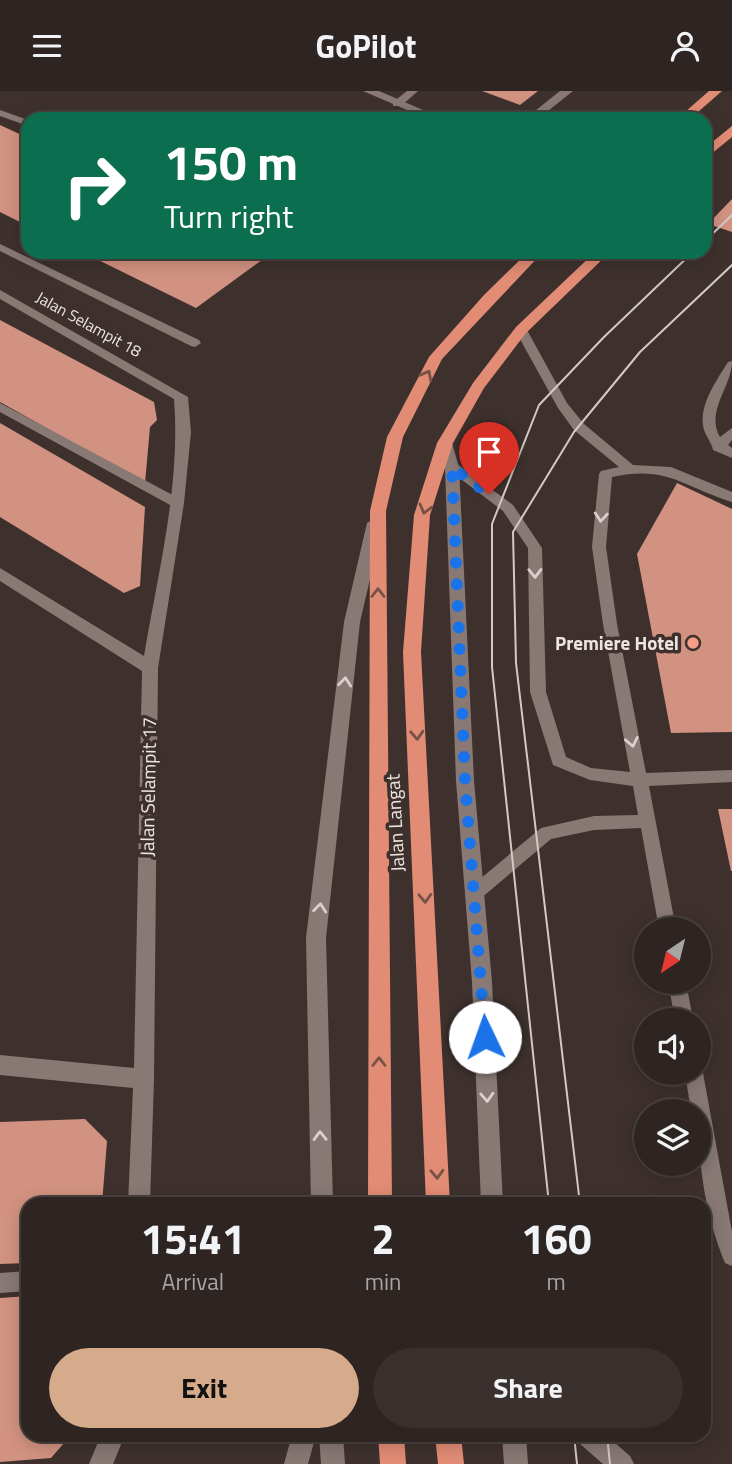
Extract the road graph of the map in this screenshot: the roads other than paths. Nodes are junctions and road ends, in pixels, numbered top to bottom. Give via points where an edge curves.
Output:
1 (369, 91) edge
2 (413, 91) edge
3 (567, 91) edge
4 (716, 91) edge
5 (397, 104) junction
6 (419, 112) edge
7 (540, 112) edge
8 (691, 112) edge
9 (0, 113) edge
10 (21, 120) edge
11 (732, 130) edge
12 (712, 149) edge
13 (0, 247) edge
14 (21, 257) edge
15 (24, 259) edge
16 (529, 259) edge
17 (596, 259) edge
18 (0, 294) edge
19 (521, 330) junction
20 (195, 343) dead end
21 (732, 365) edge
22 (160, 384) joint
23 (0, 407) edge
24 (732, 432) edge
25 (445, 443) junction
26 (718, 447) junction
27 (732, 454) edge
28 (452, 467) junction
29 (629, 468) junction
30 (732, 497) edge
31 (177, 503) junction
32 (378, 511) junction
33 (0, 574) edge
34 (150, 668) junction
35 (732, 776) edge
36 (640, 780) junction
37 (648, 821) junction
38 (474, 894) junction
39 (666, 917) edge
40 (0, 1065) edge
41 (144, 1079) junction
42 (696, 1085) edge
43 (139, 1197) edge
44 (322, 1197) edge
45 (380, 1197) edge
46 (438, 1197) edge
47 (492, 1197) edge
48 (732, 1256) edge
49 (21, 1282) edge
50 (0, 1283) edge
51 (110, 1442) edge
52 (302, 1442) edge
53 (331, 1442) edge
54 (391, 1442) edge
55 (449, 1442) edge
56 (514, 1442) edge
57 (595, 1442) edge
58 (101, 1464) edge
59 (296, 1464) edge
60 (333, 1464) edge
61 (393, 1464) edge
62 (451, 1464) edge
63 (516, 1464) edge
64 (622, 1464) edge

1 - 5 street
2 - 5 lane
3 - 7 street
4 - 8 highway
5 - 6 street
9 - 10 lane
11 - 12 highway
13 - 14 lane
15 - 20 lane
32 -> 16 highway, Jalan Langat via 395,437 436,357
17 - 19 highway, Jalan Langat
18 - 22 street, Jalan Selampit 18
19 - 25 highway, Jalan Langat via 478,386
19 - 29 lane via 579,427
21 - 26 lane via 708,408 710,434
22 - 31 street, Jalan Selampit 17 via 181,397 184,432
23 - 31 lane
24 - 26 lane
25 - 28 street
25 -> 46 highway, Jalan Langat via 422,515 412,652
26 - 27 lane
28 -> 36 lane via 508,508 535,548 538,692 559,761 590,774
28 - 38 street via 458,666
29 - 30 lane via 664,468
29 -> 36 lane via 606,474 598,547
31 - 34 street, Jalan Selampit 17
44 -> 32 street, Jalan Langat via 316,938 352,622
45 -> 32 highway, Jalan Langat
33 - 34 street
34 - 41 street, Jalan Selampit 17
35 - 36 lane
36 - 37 lane
37 - 38 lane via 594,823 547,833
37 - 39 lane
38 -> 47 street
40 - 41 street
41 - 43 street, Jalan Selampit 17
42 - 48 lane via 722,1232
49 - 50 lane
51 - 58 street
52 - 59 street
53 - 60 street
54 - 61 highway
55 - 62 highway
56 - 63 street
57 - 64 street

